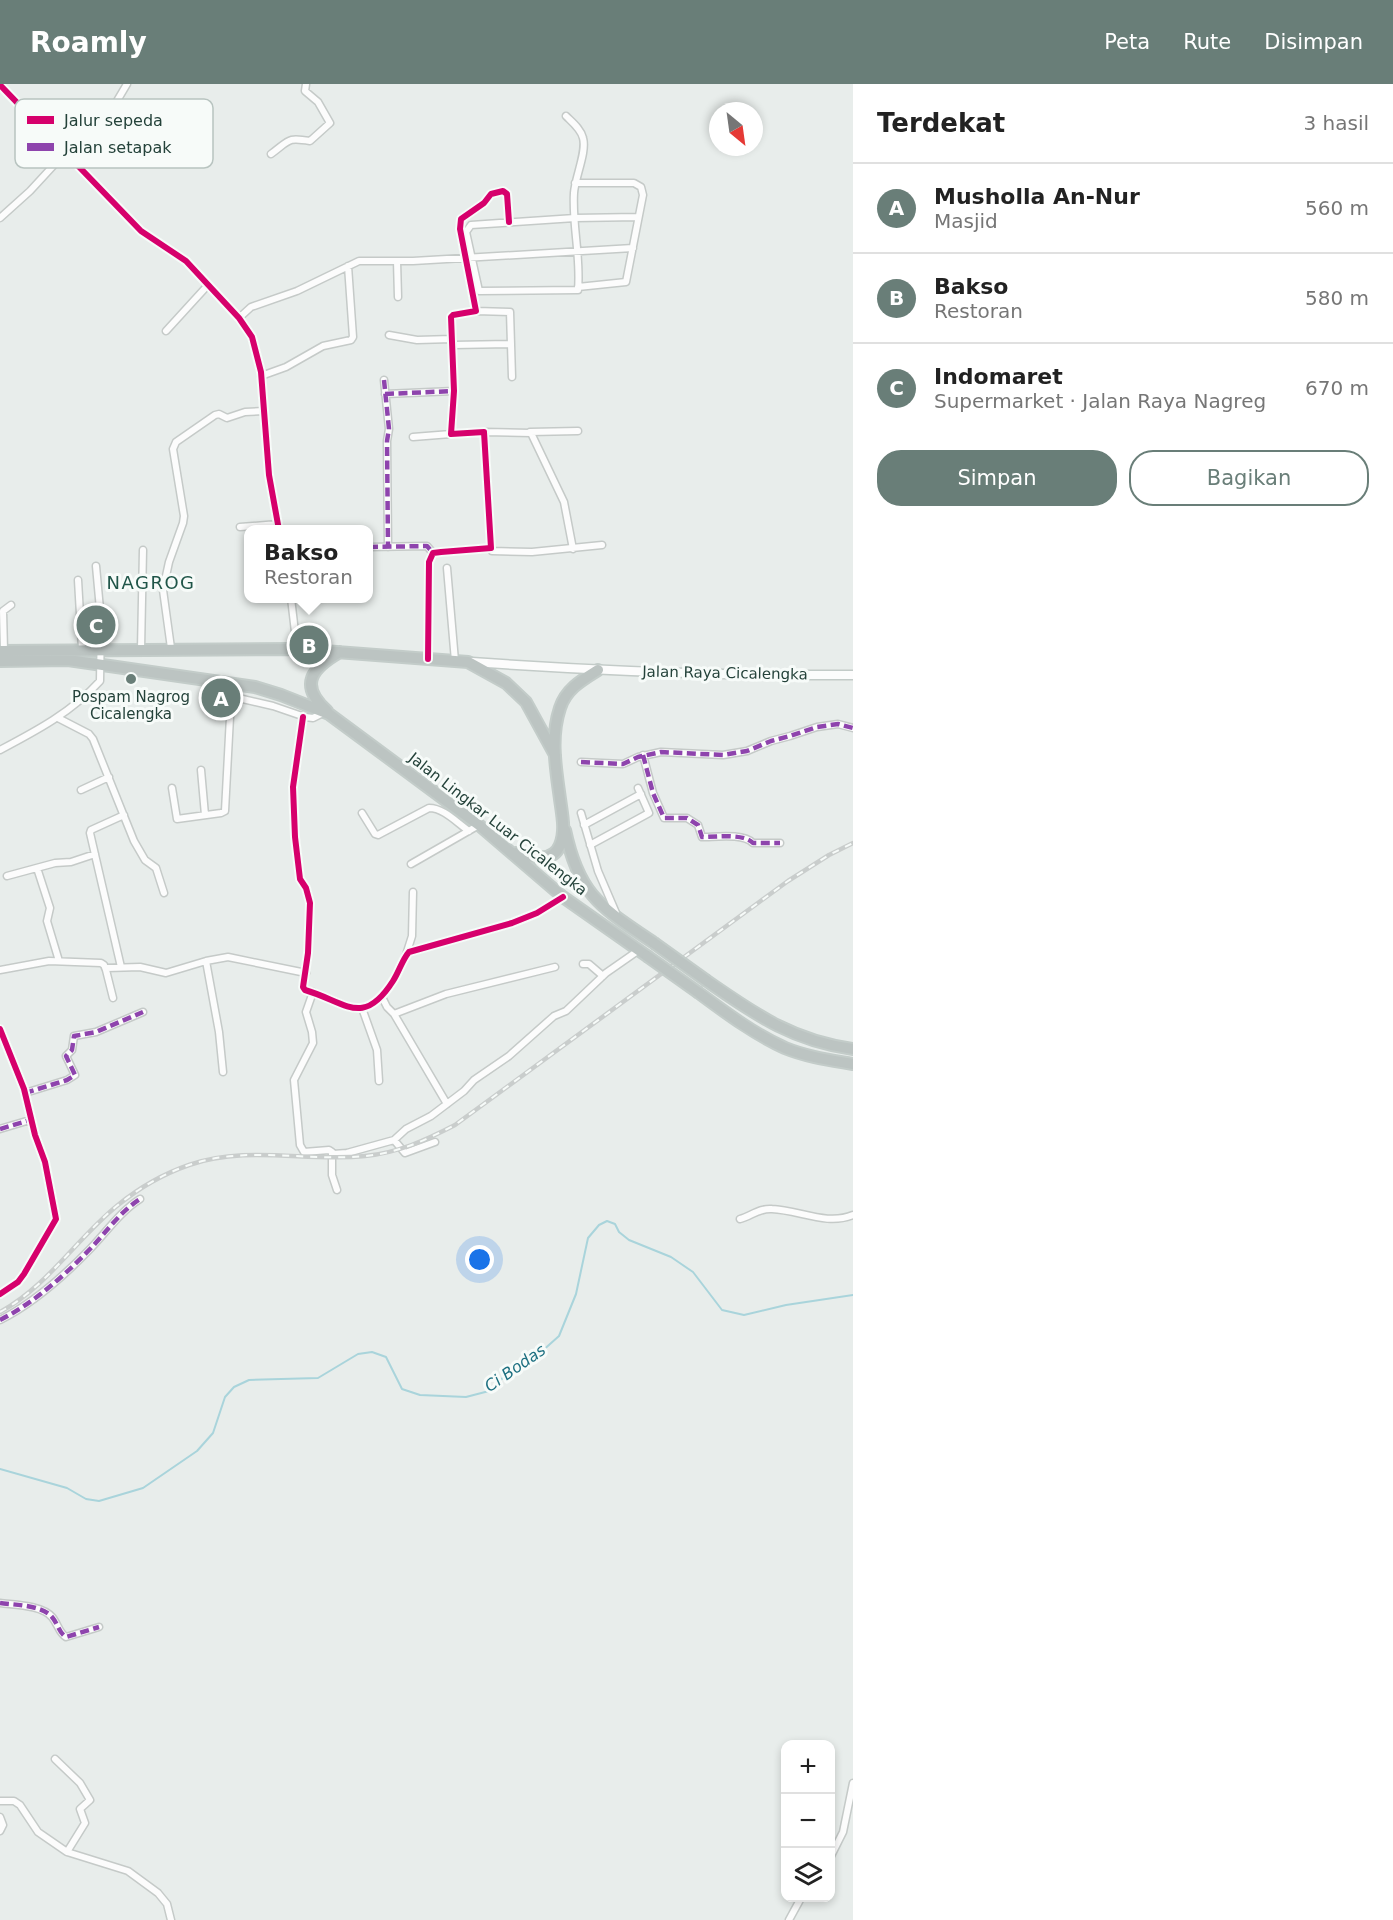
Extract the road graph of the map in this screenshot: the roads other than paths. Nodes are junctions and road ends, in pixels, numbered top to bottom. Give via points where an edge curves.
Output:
1 (127, 84) edge
2 (306, 84) edge
3 (0, 85) edge
4 (117, 99) edge
5 (15, 101) edge
6 (566, 116) dead end
7 (271, 154) dead end
8 (51, 168) edge
9 (80, 168) edge
10 (575, 183) junction
11 (638, 217) junction
12 (0, 218) edge
13 (575, 218) junction
14 (509, 222) junction
15 (633, 248) junction
16 (579, 251) junction
17 (469, 257) junction
18 (397, 261) junction
19 (348, 266) junction
20 (208, 285) junction
21 (578, 287) junction
22 (398, 297) dead end
23 (476, 311) junction
24 (239, 318) junction
25 (166, 330) dead end
26 (389, 335) dead end
27 (452, 342) junction
28 (510, 344) junction
29 (261, 376) junction
30 (512, 377) dead end
31 (384, 380) dead end
32 (454, 391) junction
33 (386, 394) junction
34 (264, 411) junction
35 (578, 431) dead end
36 (484, 432) junction
37 (530, 432) junction
38 (451, 434) junction
39 (413, 437) dead end
40 (278, 525) edge
41 (240, 527) dead end
42 (244, 527) edge
43 (602, 545) dead end
44 (373, 547) edge
45 (388, 548) junction
46 (491, 548) junction
47 (573, 549) junction
48 (143, 550) dead end
49 (433, 553) junction
50 (96, 566) dead end
51 (447, 567) dead end
52 (78, 580) dead end
53 (292, 603) edge
54 (11, 605) dead end
55 (171, 648) junction
56 (82, 649) junction
57 (102, 649) junction
58 (141, 649) junction
59 (297, 649) junction
60 (340, 652) junction
61 (1, 654) edge
62 (428, 659) junction
63 (455, 661) junction
64 (468, 662) junction
65 (101, 665) junction
66 (598, 670) junction
67 (853, 675) edge
68 (327, 713) junction
69 (303, 717) junction
70 (58, 718) junction
71 (853, 728) edge
72 (0, 750) edge
73 (555, 755) junction
74 (643, 755) junction
75 (581, 762) dead end
76 (201, 770) dead end
77 (109, 777) junction
78 (172, 788) dead end
79 (81, 790) dead end
80 (362, 813) dead end
81 (581, 813) dead end
82 (124, 815) junction
83 (206, 815) junction
84 (563, 824) junction
85 (584, 825) junction
86 (474, 828) junction
87 (780, 843) dead end
88 (590, 845) junction
89 (510, 851) junction
90 (95, 854) junction
91 (411, 864) dead end
92 (37, 868) junction
93 (7, 876) dead end
94 (413, 892) dead end
95 (164, 893) dead end
96 (563, 897) junction
97 (619, 919) junction
98 (643, 953) junction
99 (406, 956) junction
100 (59, 961) junction
101 (206, 961) junction
102 (583, 964) dead end
103 (121, 967) junction
104 (555, 967) dead end
105 (0, 970) edge
106 (106, 970) junction
107 (306, 973) junction
108 (603, 976) junction
109 (313, 992) junction
110 (382, 997) junction
111 (113, 998) dead end
112 (362, 1008) junction
113 (143, 1012) dead end
114 (394, 1014) junction
115 (0, 1029) edge
116 (853, 1049) edge
117 (853, 1064) edge
118 (223, 1072) dead end
119 (379, 1081) dead end
120 (24, 1093) junction
121 (447, 1104) junction
122 (30, 1120) junction
123 (0, 1129) edge
124 (394, 1140) junction
125 (435, 1142) dead end
126 (333, 1154) junction
127 (337, 1190) dead end
128 (140, 1199) dead end
129 (853, 1215) edge
130 (740, 1219) dead end
131 (31, 1262) dead end
132 (26, 1271) dead end
133 (0, 1294) edge
134 (0, 1320) edge
135 (0, 1603) edge
136 (99, 1627) dead end
137 (55, 1759) dead end
138 (853, 1783) edge
139 (0, 1802) edge
140 (0, 1817) edge
141 (0, 1831) edge
142 (835, 1849) edge
143 (67, 1852) junction
144 (799, 1902) edge
145 (171, 1920) edge
146 (789, 1920) edge

1 - 4 street
2 - 7 street via 304,91 318,102 330,124 310,141 291,139
3 - 5 street
6 - 10 street via 583,138
8 - 12 street
9 - 20 street via 141,231 177,254
10 - 11 street via 638,185 643,195
10 - 13 street
11 - 13 street
11 - 15 street
13 - 14 street
13 - 16 street
14 - 17 street via 468,228
14 - 17 street via 507,194 503,191 491,194 482,205 464,215 460,229
15 - 16 street
15 - 21 street via 626,282
16 - 17 street
16 - 21 street
17 - 18 street
17 - 21 street via 481,291 577,291
17 - 23 street
18 - 19 street via 367,260
18 - 22 street
19 - 24 street via 297,291 251,307
19 - 29 street via 351,340 323,346
20 - 24 street
20 - 25 street
23 - 27 street via 451,317
23 - 28 street via 509,311
24 - 29 street via 252,337
26 - 27 street
27 - 28 street
27 - 32 street
28 - 30 street
29 - 34 street
31 - 33 street
32 - 33 street
32 - 38 street
33 - 45 street
34 - 40 street
34 - 55 street via 227,418 215,415 176,442 173,449 184,516 163,590
35 - 37 street
36 - 37 street
36 - 38 street
36 - 46 street
37 - 47 street via 564,502
38 - 39 street
41 - 42 street
43 - 47 street
44 - 45 street
45 - 49 street via 427,546
46 - 47 street via 502,552
46 - 49 street
48 - 58 street
49 - 62 street via 429,562
50 - 57 street
51 - 63 street
52 - 56 street
53 - 59 street
54 - 61 street via 3,611
55 - 58 highway
55 - 59 highway
56 - 57 highway
56 - 61 highway
57 - 58 highway
57 - 65 street
59 - 60 highway
60 - 62 highway
60 - 68 highway via 324,661 311,680 312,694
61 - 65 highway, Jalan Lingkar Luar Cicalengka
62 - 63 highway
63 - 64 highway
64 - 66 main road, Jalan Raya Cicalengka
64 - 73 highway via 506,683 525,702
65 - 68 highway, Jalan Lingkar Luar Cicalengka via 255,687
65 - 70 street via 100,681
66 - 67 main road, Jalan Raya Cicalengka
66 - 73 highway via 580,681 563,701 555,730
68 - 69 street
68 - 86 highway, Jalan Lingkar Luar Cicalengka
69 - 83 street via 231,698 226,808 221,813
69 - 107 street via 293,787 300,879 310,903
70 - 72 street
70 - 77 street via 89,734
71 - 74 street via 838,724 817,727 744,752
73 - 84 highway, Jalan Lingkar Luar Cicalengka
74 - 75 street via 623,764
74 - 87 street via 664,818 687,818 698,825 702,837
76 - 83 street
77 - 79 street
77 - 82 street
78 - 83 street via 177,819
80 - 86 street via 378,835 429,807
81 - 85 street
82 - 90 street via 90,831
82 - 95 street via 139,852 156,867
84 - 89 highway via 560,846 555,852 534,859
84 - 97 highway, Jalan Lingkar Luar Cicalengka via 582,882 595,900
85 - 88 street
85 - 88 street via 640,791 649,813
86 - 89 highway, Jalan Lingkar Luar Cicalengka
86 - 91 street
88 - 97 street
89 - 96 highway, Jalan Lingkar Luar Cicalengka
90 - 92 street
90 - 103 street
92 - 93 street
92 - 100 street via 50,908 47,921
94 - 99 street via 412,936
96 - 98 highway, Jalan Lingkar Luar Cicalengka
96 - 99 street via 512,923
97 - 116 highway, Jalan Lingkar Luar Cicalengka, bridge via 766,1022 797,1035
98 - 108 street
98 - 117 highway, Jalan Lingkar Luar Cicalengka, bridge via 739,1022 785,1048
99 - 110 street
100 - 105 street
100 - 106 street via 101,963
101 - 103 street via 166,973
101 - 107 street via 237,958
101 - 118 street
102 - 108 street via 589,964
103 - 106 street
104 - 114 street via 446,994
106 - 111 street
107 - 109 street via 304,988
108 - 121 street via 566,1011 554,1016
109 - 112 street via 350,1008
109 - 126 street via 306,1012 313,1043 294,1080 300,1146 304,1152 329,1150
110 - 112 street
110 - 114 street
112 - 119 street via 377,1050
113 - 120 street via 96,1032 74,1036 72,1050 66,1056 75,1075
114 - 121 street
115 - 120 street
120 - 122 street
121 - 124 street
122 - 123 street
122 - 131 street via 45,1162 56,1219
124 - 125 street via 405,1154
124 - 126 street
126 - 127 street via 332,1175
128 - 134 street via 58,1279 28,1304
129 - 130 street via 835,1219 772,1209
132 - 133 street
135 - 136 street via 48,1613 66,1637
137 - 143 street via 90,1800 81,1808 85,1822
138 - 142 street via 843,1832
139 - 143 street via 14,1801 20,1805 38,1832
140 - 141 street
143 - 145 street via 128,1871 158,1893
144 - 146 street

